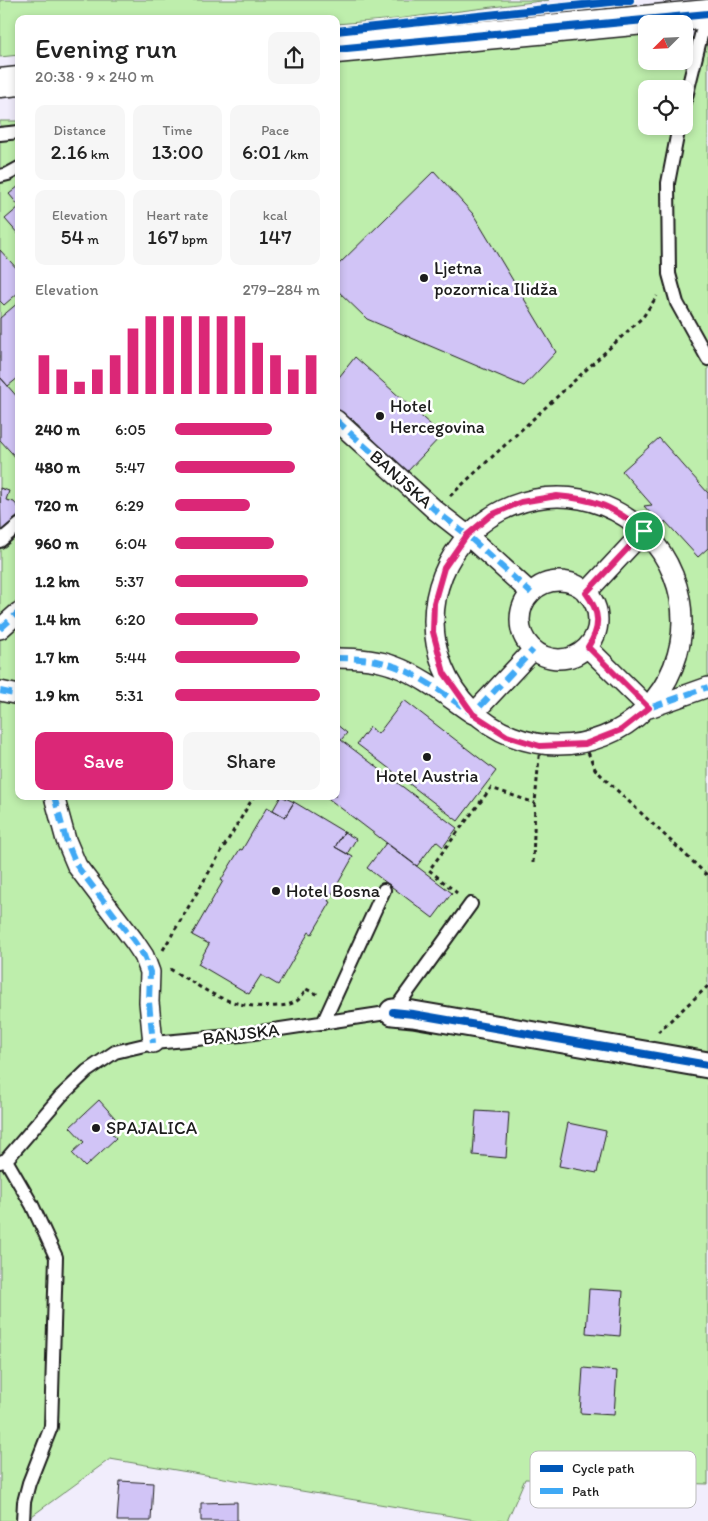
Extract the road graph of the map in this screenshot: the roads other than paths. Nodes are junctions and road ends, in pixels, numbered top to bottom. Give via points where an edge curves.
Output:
1 (707, 15) edge
2 (340, 50) edge
3 (690, 80) edge
4 (15, 81) edge
5 (0, 83) edge
6 (15, 132) edge
7 (0, 134) edge
8 (677, 135) edge
9 (15, 170) edge
10 (0, 176) edge
11 (708, 358) edge
12 (340, 424) edge
13 (15, 528) edge
14 (644, 531) junction
15 (467, 535) junction
16 (0, 541) edge
17 (531, 593) junction
18 (586, 593) junction
19 (15, 616) edge
20 (0, 629) edge
21 (588, 647) junction
22 (533, 650) junction
23 (340, 658) edge
24 (708, 687) edge
25 (0, 691) edge
26 (15, 693) edge
27 (649, 708) junction
28 (473, 714) junction
29 (55, 800) edge
30 (384, 890) dead end
31 (472, 904) road end
32 (393, 1012) junction
33 (323, 1023) junction
34 (153, 1043) junction
35 (708, 1065) edge
36 (3, 1161) edge
37 (23, 1521) edge

1 - 2 street
1 - 3 lane
4 - 5 street
6 - 7 lane
8 - 11 lane via 668,183 669,274 677,303
9 - 10 lane
12 - 15 street, BANJSKA
13 - 16 lane
14 - 15 street via 601,504 557,496 521,502 491,515
14 - 18 street
14 - 27 street via 667,561 678,587 682,610 682,638 672,673
15 - 17 street, BANJSKA
15 - 28 street via 444,568 434,603 433,632 444,673
17 - 18 street via 552,582 564,582
17 - 22 street via 520,616 525,640
18 - 21 street via 597,614 594,637
19 - 20 street
21 - 22 street via 567,658 555,659
21 - 27 street
22 - 28 street
23 - 28 street via 393,665
24 - 27 street
25 - 26 street
27 - 28 street via 621,730 585,744 540,746 507,736
29 - 34 street via 77,866 153,967 149,1002
30 - 33 lane
31 - 32 lane
32 - 33 lane, BANJSKA
32 - 35 street
33 - 34 lane, BANJSKA
34 - 36 lane, BANJSKA via 116,1052 87,1071
36 - 37 lane via 32,1205 56,1257 51,1427 29,1484

